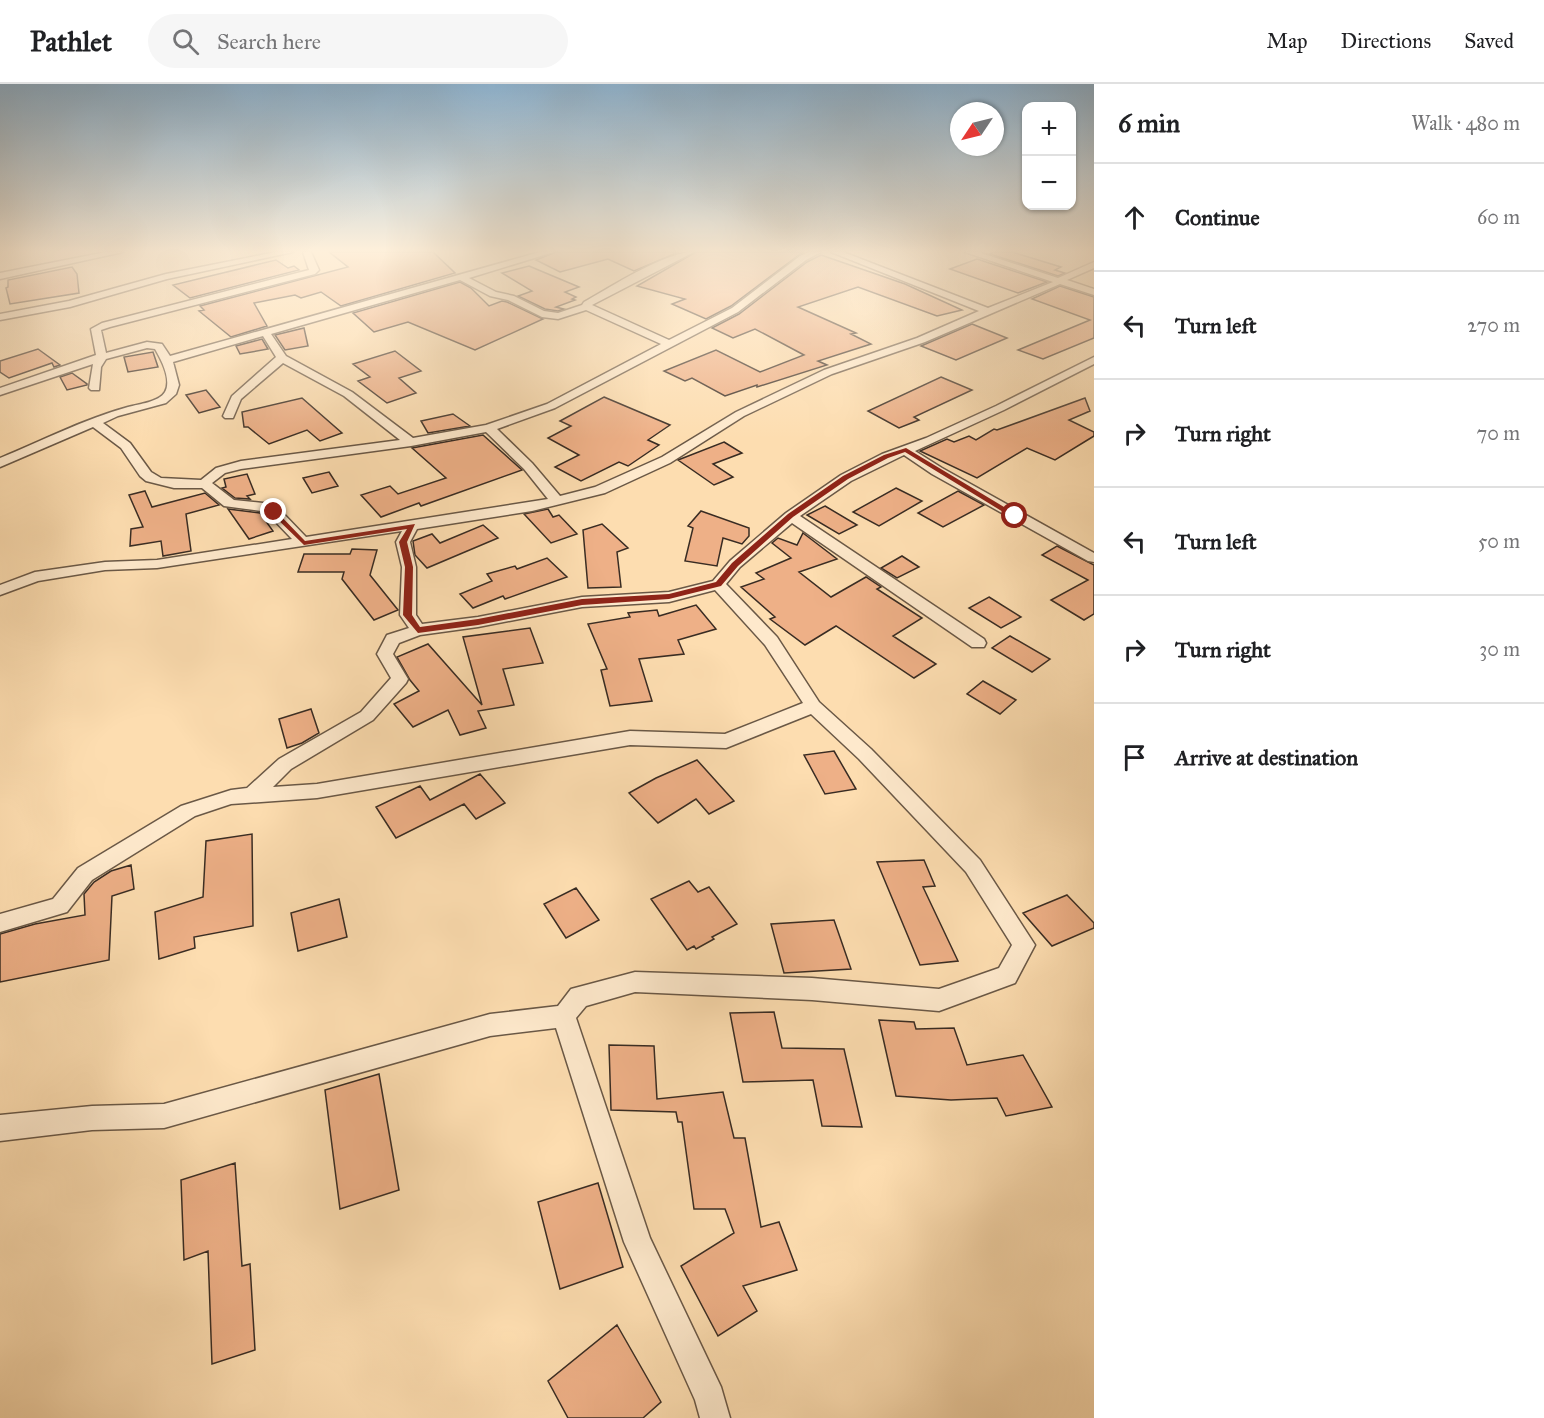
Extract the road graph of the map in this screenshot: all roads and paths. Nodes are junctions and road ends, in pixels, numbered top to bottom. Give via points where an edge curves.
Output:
1 (15, 314) edge
2 (149, 314) edge
3 (330, 314) edge
4 (544, 314) edge
5 (564, 314) edge
6 (601, 314) edge
7 (727, 314) edge
8 (980, 314) edge
9 (0, 317) edge
10 (265, 332) junction
11 (669, 344) junction
12 (102, 357) junction
13 (282, 358) junction
14 (167, 360) junction
15 (1094, 360) edge
16 (95, 388) dead end
17 (0, 392) edge
18 (229, 416) dead end
19 (94, 423) junction
20 (489, 428) junction
21 (411, 442) junction
22 (906, 450) junction
23 (0, 463) edge
24 (206, 484) junction
25 (557, 501) junction
26 (790, 516) junction
27 (412, 526) junction
28 (304, 543) junction
29 (1093, 558) edge
30 (718, 584) junction
31 (0, 590) edge
32 (418, 630) junction
33 (978, 644) dead end
34 (813, 706) junction
35 (251, 796) junction
36 (0, 923) edge
37 (564, 1016) junction
38 (0, 1128) edge
39 (715, 1418) edge

1 - 9 street
2 - 12 street via 96,329
3 - 10 street
4 - 5 street
6 - 11 street
7 - 11 street
8 - 25 street via 921,340 828,372 741,414 666,460 600,490
10 - 13 street
10 - 14 street
11 - 20 street via 551,406
12 - 14 street via 147,345 158,346
12 - 16 street via 96,367
12 - 17 street
13 - 18 street via 236,398
13 - 21 street via 348,394
14 - 19 street via 173,385 162,401
15 - 22 street
19 - 23 street
19 - 24 street via 126,446 147,476 158,482
20 - 21 street
20 - 25 street
21 - 24 street via 241,465 222,470
22 - 26 street via 846,478
22 - 29 street
24 - 28 street via 229,502 274,512
25 - 27 street
26 - 30 street
26 - 33 street
27 - 28 street
27 - 32 street via 403,542 409,567 408,615
28 - 31 street via 35,576
30 - 32 street via 669,597 582,602
30 - 34 street via 771,641
32 - 35 street via 393,639 385,654 400,679 367,716 285,764
34 - 35 street via 726,741 630,738 317,791
34 - 37 street via 973,866 1024,945 1007,976 939,1000 812,989 635,982 579,997
35 - 36 street via 231,797 188,811 85,874 60,906
37 - 38 street via 490,1025 164,1116 92,1118
37 - 39 street via 638,1242 710,1398

